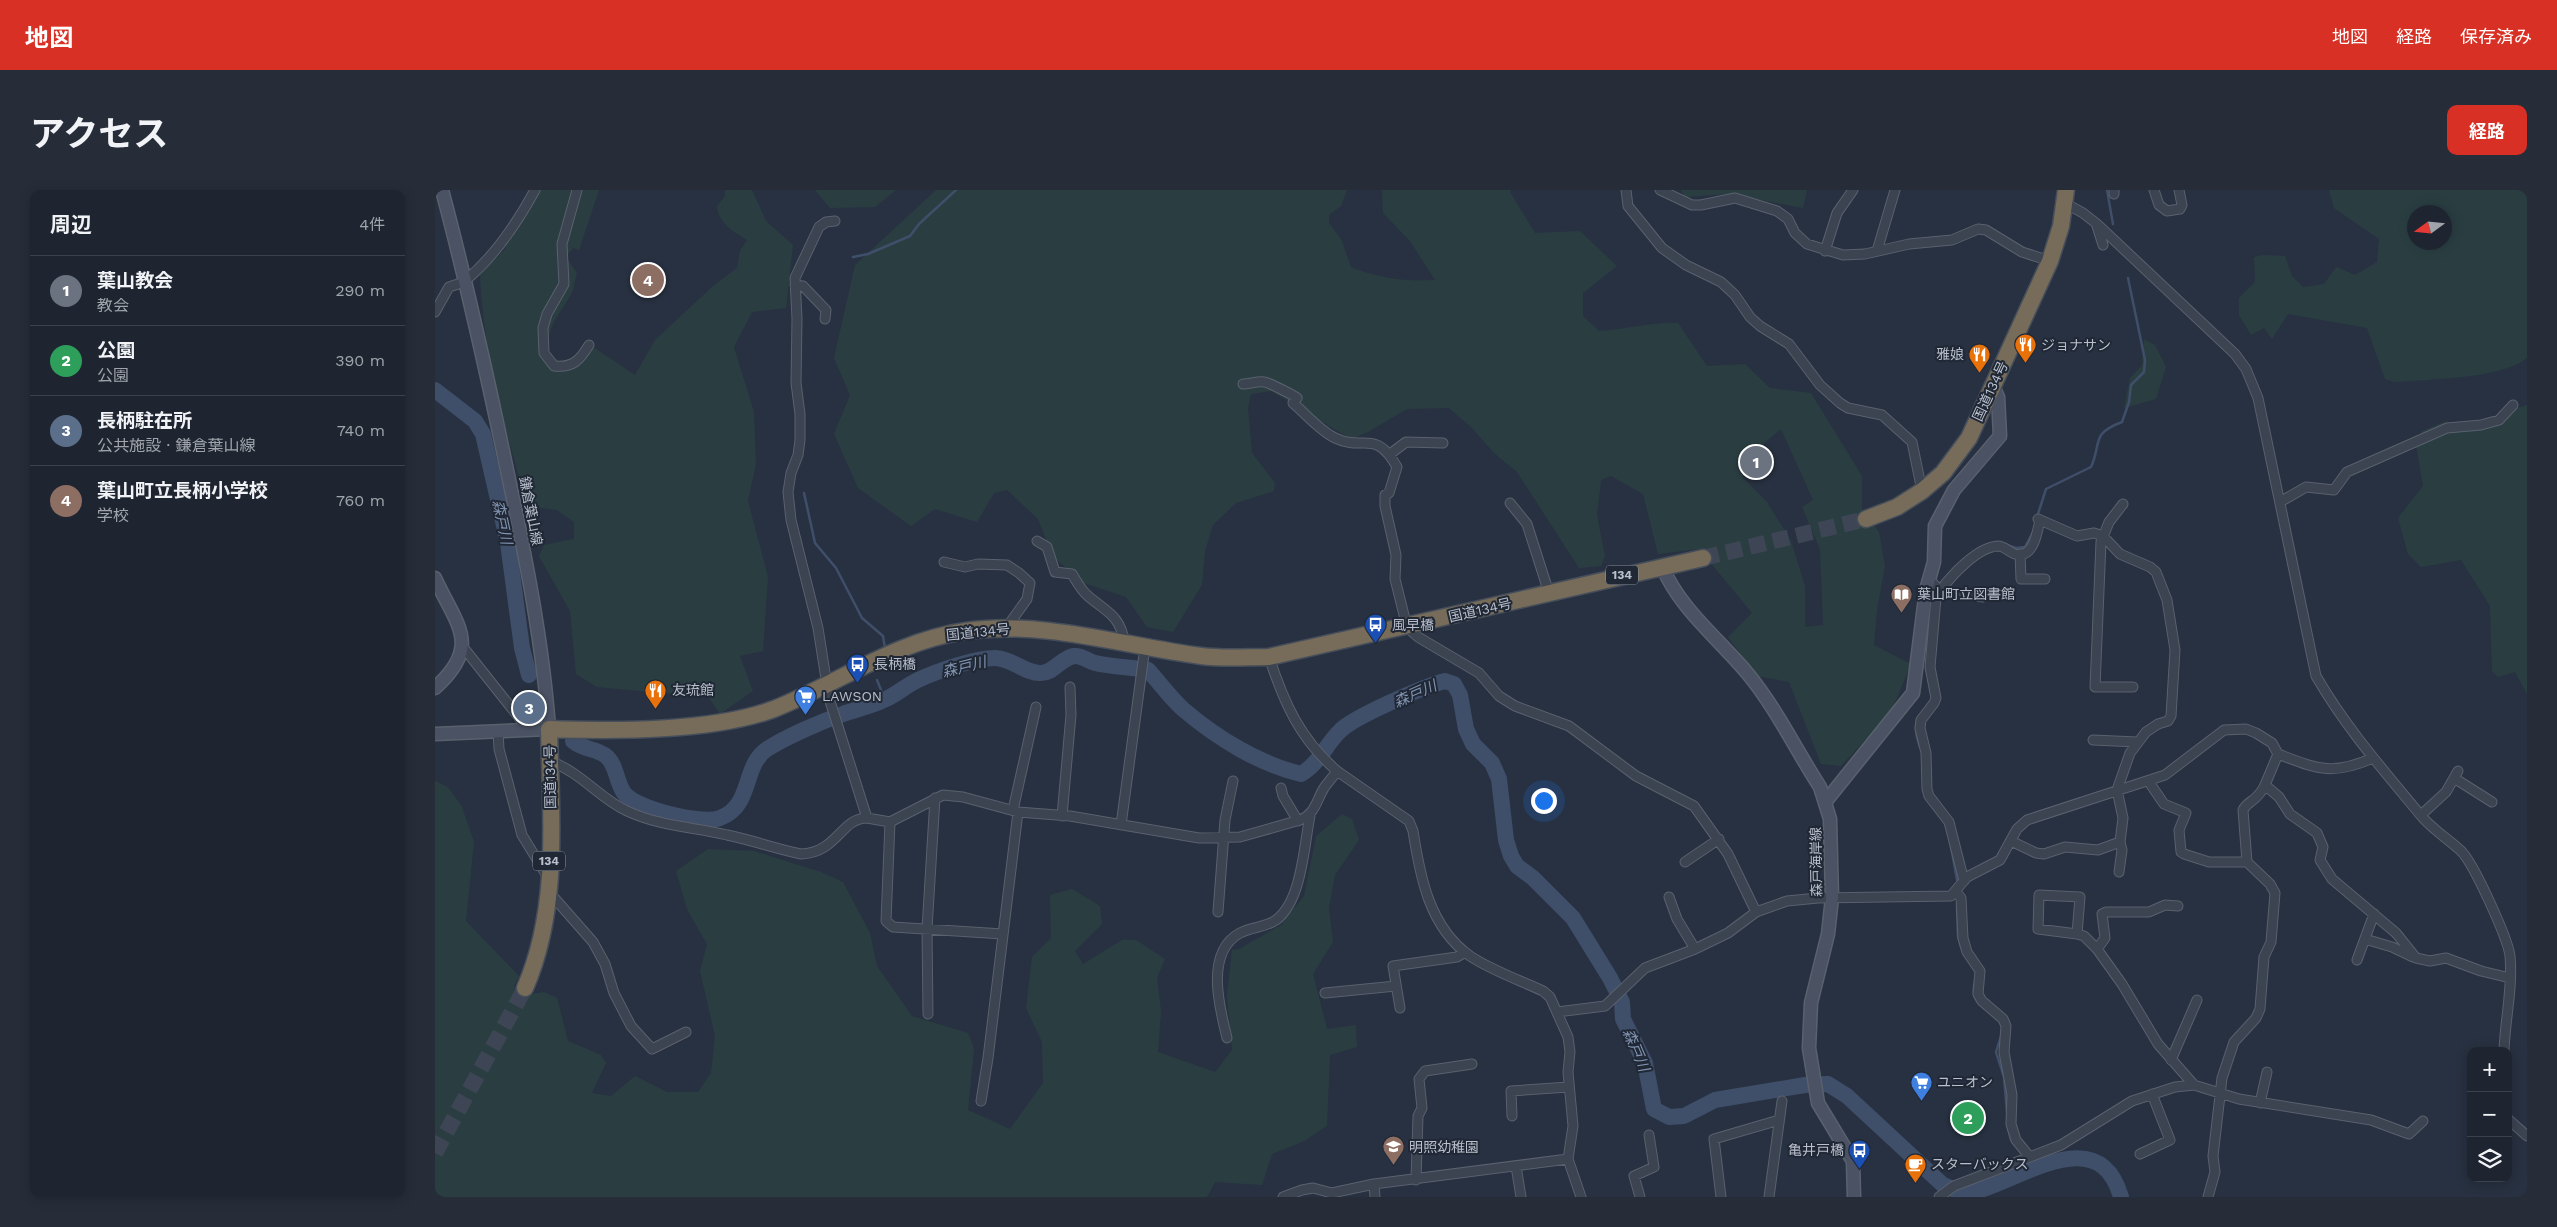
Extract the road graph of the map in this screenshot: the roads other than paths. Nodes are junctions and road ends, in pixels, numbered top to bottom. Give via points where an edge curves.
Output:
1 (442, 190) edge
2 (535, 190) edge
3 (577, 190) edge
4 (1626, 190) edge
5 (1660, 190) edge
6 (1853, 190) edge
7 (1895, 190) edge
8 (2154, 190) edge
9 (2179, 190) edge
10 (2065, 197) edge
11 (835, 221) dead end
12 (2097, 224) junction
13 (2103, 245) dead end
14 (1825, 251) junction
15 (1877, 251) junction
16 (2050, 261) junction
17 (462, 282) junction
18 (795, 285) junction
19 (435, 312) edge
20 (825, 319) dead end
21 (589, 345) dead end
22 (1243, 384) dead end
23 (1993, 386) junction
24 (2513, 406) dead end
25 (1443, 443) dead end
26 (1390, 454) junction
27 (1922, 491) junction
28 (2280, 502) junction
29 (1510, 503) dead end
30 (2123, 504) dead end
31 (1866, 519) tunnel mouth
32 (2103, 536) junction
33 (1037, 540) dead end
34 (2020, 554) junction
35 (1703, 558) tunnel mouth
36 (944, 562) dead end
37 (1662, 566) junction
38 (435, 578) edge
39 (2045, 579) dead end
40 (1935, 586) junction
41 (1549, 593) junction
42 (1983, 597) dead end
43 (1007, 627) junction
44 (1407, 627) junction
45 (1125, 644) junction
46 (1145, 647) junction
47 (463, 648) junction
48 (1269, 658) junction
49 (827, 686) junction
50 (1070, 687) dead end
51 (2133, 687) dead end
52 (435, 688) edge
53 (1036, 707) dead end
54 (549, 729) junction
55 (529, 730) junction
56 (498, 732) junction
57 (435, 734) edge
58 (2093, 740) dead end
59 (2137, 742) junction
60 (2278, 754) junction
61 (2373, 758) junction
62 (550, 761) junction
63 (1337, 771) junction
64 (1233, 781) dead end
65 (2149, 782) junction
66 (2265, 785) junction
67 (1281, 788) dead end
68 (2117, 790) junction
69 (935, 798) junction
70 (1826, 801) junction
71 (2492, 802) dead end
72 (1015, 811) junction
73 (1062, 816) junction
74 (1310, 816) junction
75 (2421, 816) junction
76 (867, 818) junction
77 (1298, 820) junction
78 (890, 822) junction
79 (1121, 825) junction
80 (1224, 838) junction
81 (1719, 839) junction
82 (2011, 841) junction
83 (2120, 842) junction
84 (1685, 862) dead end
85 (2247, 862) junction
86 (2119, 872) dead end
87 (1964, 881) junction
88 (549, 885) junction
89 (1957, 892) junction
90 (1669, 897) dead end
91 (1832, 898) junction
92 (2178, 906) dead end
93 (1218, 912) dead end
94 (1756, 912) junction
95 (2375, 914) junction
96 (927, 929) junction
97 (1003, 934) junction
98 (2077, 934) junction
99 (2365, 939) junction
100 (2097, 949) junction
101 (1695, 950) junction
102 (1465, 952) junction
103 (2415, 958) junction
104 (2357, 960) dead end
105 (2510, 978) junction
106 (1396, 986) junction
107 (525, 988) tunnel mouth
108 (1325, 993) dead end
109 (2197, 1000) dead end
110 (1400, 1008) dead end
111 (1557, 1012) junction
112 (928, 1014) dead end
113 (686, 1032) dead end
114 (1227, 1038) dead end
115 (2503, 1047) edge
116 (2171, 1060) junction
117 (1472, 1064) dead end
118 (2267, 1072) dead end
119 (2194, 1085) junction
120 (1569, 1087) junction
121 (2152, 1094) junction
122 (2220, 1094) junction
123 (981, 1101) dead end
124 (1783, 1101) dead end
125 (2260, 1103) junction
126 (1512, 1116) dead end
127 (1779, 1120) junction
128 (2423, 1121) dead end
129 (2512, 1123) edge
130 (1649, 1135) dead end
131 (2527, 1136) edge
132 (2140, 1154) dead end
133 (2025, 1158) junction
134 (1567, 1159) junction
135 (1516, 1166) junction
136 (1416, 1180) junction
137 (1374, 1184) junction
138 (1941, 1195) edge
139 (1283, 1197) edge
140 (1375, 1197) edge
141 (1521, 1197) edge
142 (1581, 1197) edge
143 (1640, 1197) edge
144 (1721, 1197) edge
145 (1769, 1197) edge
146 (1854, 1197) edge
147 (2208, 1197) edge

1 - 17 main road, 鎌倉葉山線
2 - 17 street via 501,244 485,264
3 - 21 street via 562,244 564,284 544,321 544,353 554,366 571,366
4 - 27 street via 1628,206 1662,248 1686,265 1721,282 1750,317 1789,344 1820,385 1840,403 1848,408 1882,415 1912,442
5 - 14 street via 1692,205 1735,198 1777,211 1788,219 1795,233 1807,244
6 - 14 street via 1837,213
7 - 15 street
8 - 9 street via 2159,205 2167,212 2180,209
10 - 12 street
10 - 16 highway, 国道134号 via 2061,226
11 - 18 street via 819,227 798,270
12 - 13 street
12 - 28 street via 2235,354 2246,369 2258,398
14 - 15 street via 1843,255
15 - 16 street via 1952,240 1978,229 1986,230 2022,252
16 - 23 highway, 国道134号
17 - 19 street via 449,287
17 - 54 main road, 鎌倉葉山線 via 519,527 543,660
18 - 20 street via 803,286 826,310
18 - 49 street via 795,383 800,440 788,492 791,520 818,628
22 - 26 street via 1265,381 1279,390 1292,393 1297,398 1293,403 1335,438 1381,445
23 - 27 highway, 国道134号 via 1957,456 1943,474
23 - 40 main road via 1998,397 2000,436 1954,490 1938,520
24 - 28 street via 2499,420 2447,428 2347,472 2334,490 2306,487
25 - 26 street via 1406,442
26 - 44 street via 1397,467 1389,493 1385,495 1385,506 1396,555 1395,580
27 - 31 highway, 国道134号 via 1897,507
28 - 61 street via 2316,676 2336,710
29 - 41 street via 1527,524
30 - 32 street
32 - 34 street via 2093,533 2077,536 2039,520 2033,545
32 - 51 street via 2095,686
32 - 59 street via 2120,554 2156,572 2168,607 2175,650 2171,716 2168,721 2152,727
33 - 45 street via 1047,547 1055,572 1072,574 1088,596 1112,613
34 - 39 street via 2021,579
34 - 40 street via 2001,546 1991,548 1968,560 1947,580
35 - 37 highway, 国道134号 / 134
36 - 43 street via 965,567 1007,565 1030,583 1027,599
37 - 41 highway, 国道134号 / 134
37 - 70 main road, 森戸海岸線 via 1670,584 1758,688
38 - 47 main road via 459,626
40 - 42 street
40 - 70 main road via 1927,590 1913,693
40 - 87 street via 1930,667 1936,698 1921,720 1920,728 1926,753 1929,796 1949,822
41 - 44 highway, 国道134号 / 134
43 - 45 highway, 国道134号 / 134
43 - 49 highway, 国道134号 / 134 via 965,631 914,644
44 - 48 highway, 国道134号 / 134
44 - 81 street via 1418,637 1479,673 1499,696 1515,706 1569,726 1636,776 1694,806
45 - 46 highway, 国道134号 / 134
46 - 48 highway, 国道134号 / 134 via 1218,658
46 - 79 street
47 - 52 main road via 451,673
47 - 55 street
48 - 63 street via 1289,709 1306,740
49 - 54 highway, 国道134号 / 134 via 773,709 723,722 593,730
49 - 76 street
50 - 73 street via 1071,715
53 - 72 street
54 - 55 main road
54 - 62 highway, 国道134号 / 134
55 - 56 main road
56 - 57 main road
56 - 88 street via 499,750 522,835
58 - 59 street
59 - 68 street
60 - 61 street via 2320,770 2352,767
60 - 65 street via 2272,743 2256,732 2224,730 2165,775
60 - 66 street
61 - 75 street
62 - 76 street via 586,780 625,810 644,818 801,854 823,850 849,825
62 - 88 highway, 国道134号 / 134
63 - 74 street
63 - 102 street via 1409,821 1425,894 1453,941
64 - 80 street
65 - 68 street
65 - 85 street via 2164,804 2186,813 2179,830 2181,852 2209,862
66 - 85 street via 2260,795 2243,810
66 - 95 street via 2291,814 2317,833 2323,847 2320,860 2331,879
67 - 77 street
68 - 82 street via 2027,820
68 - 83 street via 2123,818
69 - 72 street via 963,797
69 - 78 street
69 - 96 street
70 - 91 main road, 森戸海岸線 via 1830,819
71 - 75 street via 2456,775 2446,792
72 - 73 street
72 - 97 street
73 - 79 street
74 - 77 street
74 - 114 street via 1303,866 1287,906 1276,920 1242,932 1228,940 1221,950 1219,1001
75 - 105 street via 2462,851 2485,893 2510,954
76 - 78 street
77 - 80 street via 1255,834
78 - 96 street via 886,921 893,926
79 - 80 street via 1190,838
80 - 93 street
81 - 84 street
81 - 94 street
82 - 83 street via 2044,854 2065,847 2098,850
82 - 87 street via 2000,860
83 - 86 street
85 - 122 street via 2271,884 2275,892 2271,942 2264,956 2260,1009 2232,1048
87 - 89 street
88 - 107 highway, 国道134号 / 134 via 542,940
88 - 113 street via 593,942 631,1026 652,1049
89 - 91 street via 1948,897
89 - 133 street via 1961,898 1964,946 1979,971 1978,994 2006,1026 2004,1052 2012,1095 2011,1124
90 - 101 street via 1677,919
91 - 94 street via 1787,901
91 - 146 main road, 森戸海岸線 via 1828,934 1811,1003 1809,1048 1815,1094 1853,1160
92 - 100 street via 2165,905 2149,912 2106,912 2103,914 2105,938
94 - 101 street via 1728,933
95 - 99 street
95 - 103 street via 2396,933
96 - 97 street
96 - 112 street
97 - 123 street
98 - 98 street via 2080,897 2039,896 2038,929
98 - 100 street via 2084,936
99 - 103 street
99 - 104 street
100 - 116 street
101 - 111 street via 1645,968 1608,1003 1597,1008
102 - 106 street via 1457,957 1393,966
102 - 111 street via 1543,991
103 - 105 street via 2430,961 2446,958
105 - 115 street
106 - 108 street
106 - 110 street
109 - 116 street
111 - 120 street via 1568,1037
116 - 119 street
117 - 136 street via 1425,1071 1419,1079 1422,1108 1418,1116
118 - 125 street
119 - 121 street
119 - 122 street
120 - 126 street via 1511,1092
120 - 134 street via 1573,1126
121 - 132 street via 2170,1140
121 - 133 street via 2131,1100 2061,1144
122 - 125 street
122 - 147 street via 2213,1156 2215,1172
124 - 127 street
125 - 128 street via 2363,1119 2409,1134
127 - 144 street via 1714,1139
127 - 145 street
129 - 131 street
130 - 143 street via 1654,1167 1634,1176
133 - 138 street
134 - 135 street
134 - 142 street
135 - 136 street
135 - 141 street
136 - 137 street
137 - 139 street via 1332,1193 1313,1188
137 - 140 street

